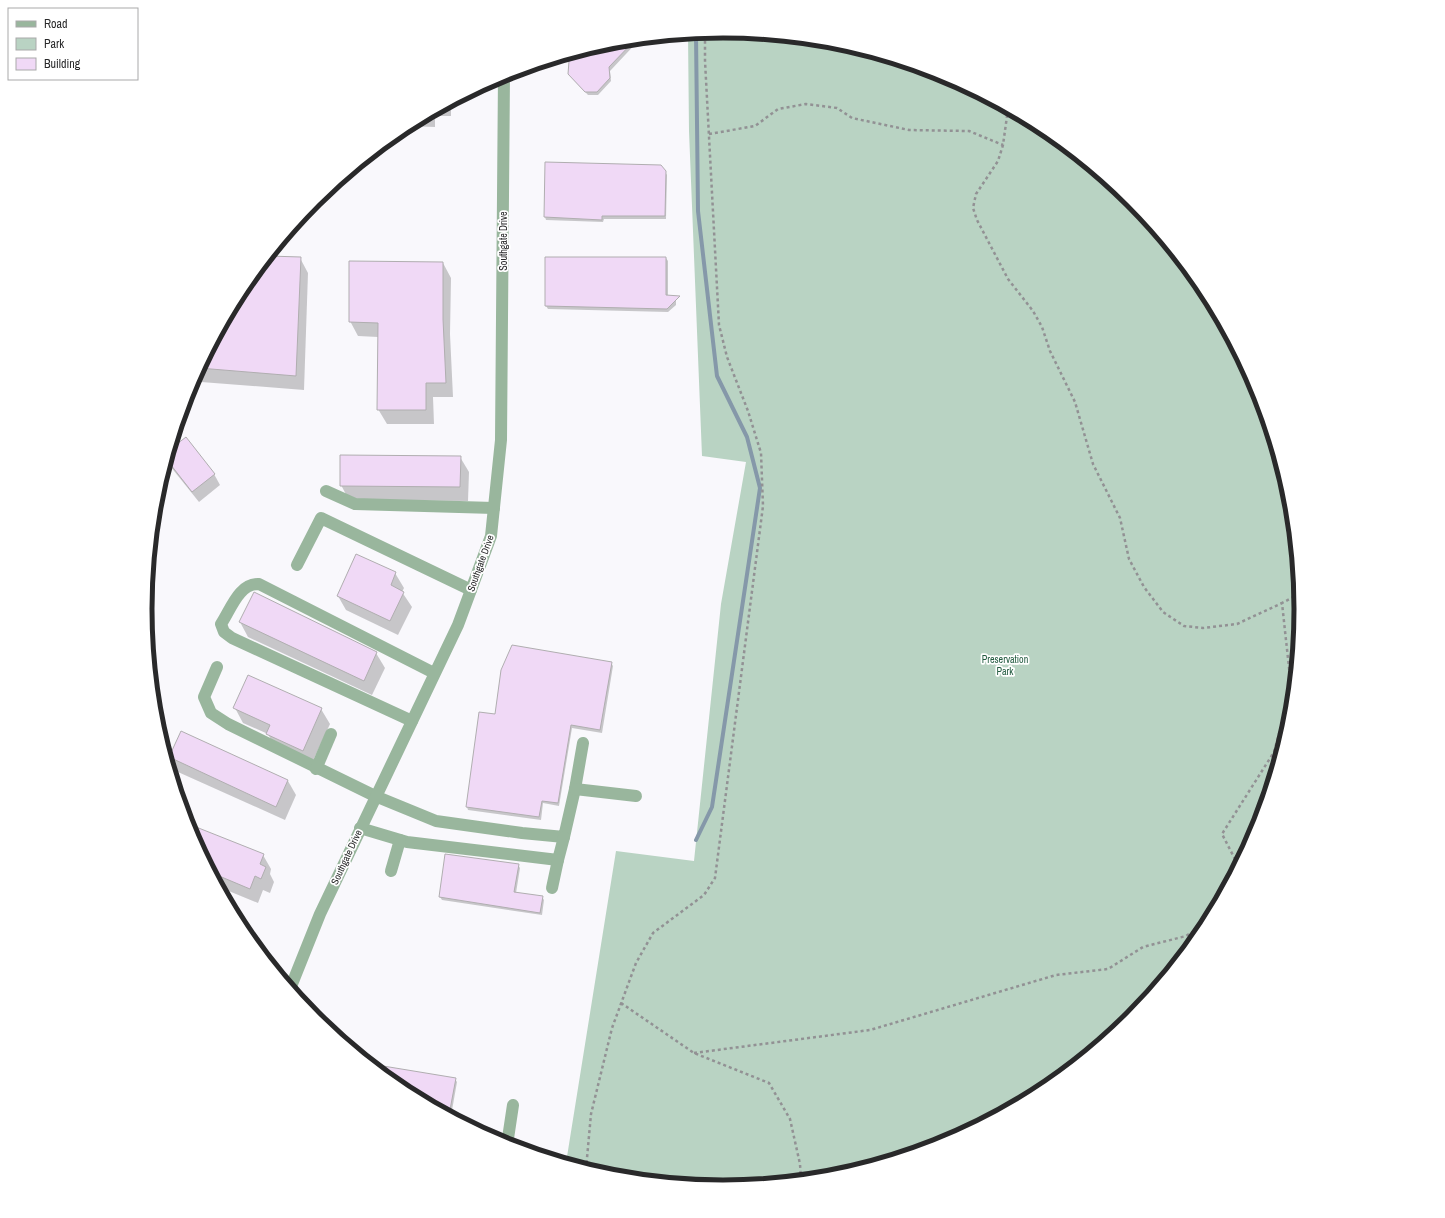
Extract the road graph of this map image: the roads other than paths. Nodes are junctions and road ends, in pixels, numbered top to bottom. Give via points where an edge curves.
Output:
1 (504, 81) edge
2 (326, 491) dead end
3 (494, 508) junction
4 (297, 565) dead end
5 (471, 590) junction
6 (217, 667) dead end
7 (434, 673) junction
8 (412, 721) junction
9 (331, 734) dead end
10 (583, 743) dead end
11 (316, 769) junction
12 (575, 789) junction
13 (375, 796) junction
14 (636, 796) dead end
15 (360, 828) junction
16 (564, 837) junction
17 (400, 840) junction
18 (558, 860) junction
19 (391, 872) dead end
20 (552, 888) dead end
21 (292, 984) edge
22 (513, 1105) dead end
23 (508, 1138) edge

1 - 3 street, Southgate Drive via 501,440
2 - 3 street via 355,504
3 - 5 street, Southgate Drive via 491,536
4 - 5 street via 321,518
5 - 7 street, Southgate Drive via 458,625
6 - 11 street via 204,697 211,713
7 - 8 street, Southgate Drive
7 - 8 street via 259,584 253,583 244,588 222,624 224,632 232,638
8 - 13 street, Southgate Drive
9 - 11 street
10 - 12 street
11 - 13 street
12 - 14 street
12 - 16 street
13 - 15 street, Southgate Drive
13 - 16 street via 436,821
15 - 17 street
15 - 21 street, Southgate Drive via 320,914
16 - 18 street
17 - 18 street
17 - 19 street
18 - 20 street
22 - 23 street

